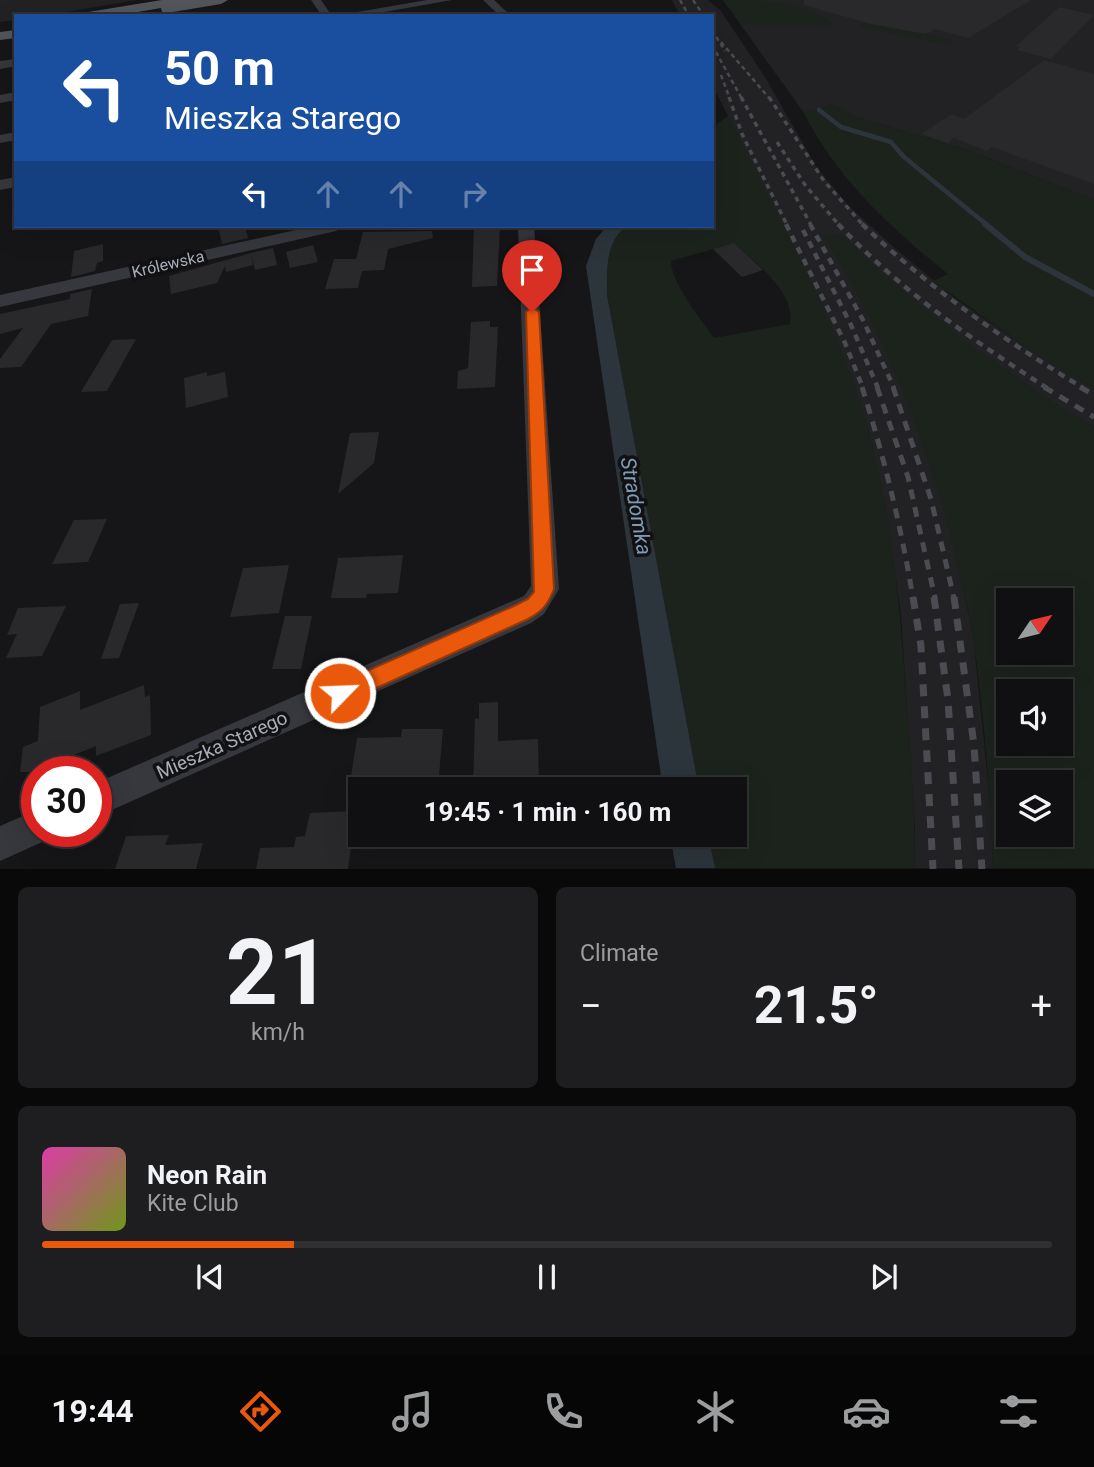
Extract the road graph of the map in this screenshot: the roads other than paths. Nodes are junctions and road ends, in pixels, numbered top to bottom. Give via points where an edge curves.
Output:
1 (186, 0) edge
2 (221, 0) edge
3 (446, 0) edge
4 (488, 0) edge
5 (100, 14) edge
6 (137, 14) edge
7 (352, 14) edge
8 (504, 14) edge
9 (327, 228) edge
10 (526, 228) edge
11 (0, 301) edge
12 (112, 793) edge
13 (21, 834) edge
14 (0, 844) edge

1 - 5 main road
2 - 6 main road
3 - 7 street
4 - 8 street
9 - 11 street, Królewska
10 - 12 street, Mieszka Starego via 545,589 541,598 521,613
13 - 14 street

